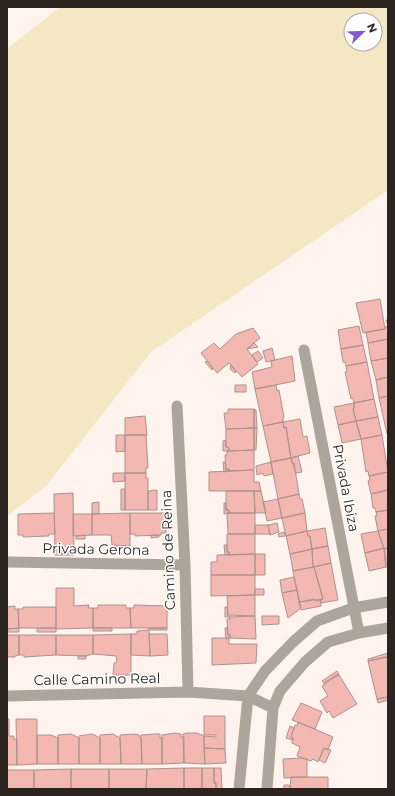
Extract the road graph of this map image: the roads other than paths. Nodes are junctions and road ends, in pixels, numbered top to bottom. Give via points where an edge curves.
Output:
1 (304, 350) dead end
2 (177, 406) dead end
3 (7, 562) edge
4 (185, 565) junction
5 (388, 602) edge
6 (354, 608) junction
7 (388, 628) edge
8 (359, 633) junction
9 (188, 692) junction
10 (7, 696) edge
11 (248, 696) junction
12 (273, 708) junction
13 (239, 789) edge
14 (267, 789) edge

1 - 6 street, Privada Ibiza
2 - 4 street, Camino de Reina
3 - 4 street, Privada Gerona
4 - 9 street, Camino de Reina
5 - 6 street
6 - 8 street, Privada Ibiza
6 - 11 street via 317,621 265,671
7 - 8 street
8 - 12 street via 328,642 305,662 280,691
9 - 10 street, Calle Camino Real
9 - 11 street, Calle Camino Real
11 - 12 street
11 - 13 street
12 - 14 street

